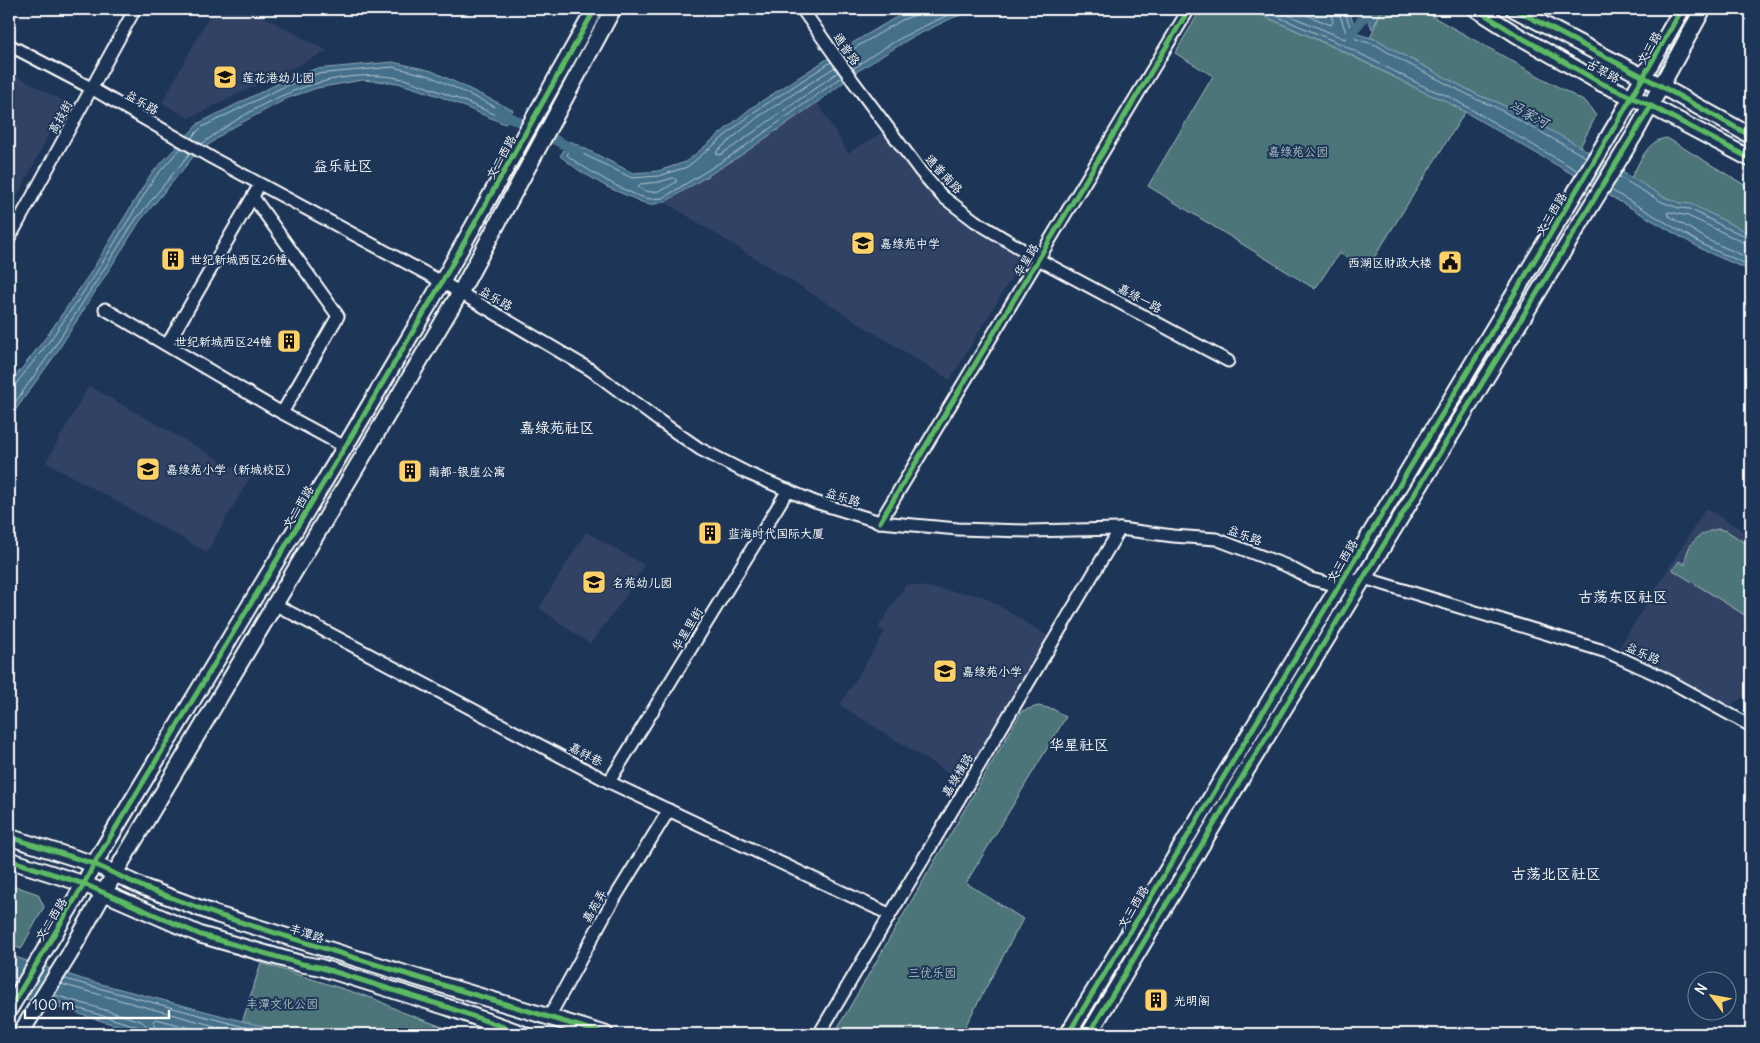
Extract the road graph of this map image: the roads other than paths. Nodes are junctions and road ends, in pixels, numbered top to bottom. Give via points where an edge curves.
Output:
1 (135, 9) edge
2 (595, 9) edge
3 (614, 9) edge
4 (802, 9) edge
5 (1189, 9) edge
6 (1476, 9) edge
7 (1514, 9) edge
8 (1682, 9) edge
9 (1703, 9) edge
10 (9, 45) edge
11 (1644, 77) junction
12 (853, 81) joint
13 (1661, 86) junction
14 (91, 88) junction
15 (1631, 96) junction
16 (1651, 106) junction
17 (1751, 136) edge
18 (1751, 159) edge
19 (260, 183) junction
20 (253, 197) junction
21 (9, 238) edge
22 (1038, 259) junction
23 (442, 282) junction
24 (460, 293) junction
25 (105, 309) dead end
26 (167, 345) junction
27 (1228, 361) dead end
28 (282, 413) junction
29 (345, 447) junction
30 (788, 490) junction
31 (880, 522) junction
32 (1120, 530) junction
33 (1364, 578) junction
34 (1339, 586) junction
35 (276, 605) junction
36 (1751, 726) edge
37 (609, 782) junction
38 (669, 810) junction
39 (9, 837) edge
40 (9, 860) edge
41 (94, 864) junction
42 (115, 873) junction
43 (84, 884) junction
44 (104, 893) junction
45 (889, 914) junction
46 (11, 1006) edge
47 (549, 1017) junction
48 (20, 1034) edge
49 (523, 1034) edge
50 (605, 1034) edge
51 (819, 1034) edge
52 (1068, 1034) edge
53 (1089, 1034) edge

1 - 14 street, 高技街
2 - 23 main road, 文二西路
3 - 24 main road
4 - 12 street, 通普路
5 - 22 street, 华星路
6 - 15 main road, 古翠路 via 1602,84
7 - 11 main road, 古翠路
8 - 11 main road, 文三路
9 - 13 main road
10 - 14 street, 益乐路
11 - 13 main road, 古翠路
11 - 15 main road, 文三路
12 - 22 street, 通普南路 via 942,196 975,221
13 - 16 main road
13 - 17 main road, 古翠路
14 - 19 street, 益乐路
14 - 21 street, 高技街
15 - 16 main road, 古翠路
15 - 34 main road, 文三西路
16 - 18 main road, 古翠路
16 - 33 main road
19 - 20 street
19 - 23 street, 益乐路
20 - 26 street
20 - 28 street via 338,316
22 - 27 street, 嘉绿一路
22 - 31 street, 华星路
23 - 24 street, 益乐路
23 - 29 main road, 文二西路
24 - 30 street, 益乐路 via 591,370 700,449
24 - 35 main road
25 - 26 street
26 - 28 street
28 - 29 street
29 - 41 main road, 文二西路
30 - 31 street, 益乐路
30 - 37 street, 华星里街
31 - 32 street, 益乐路 via 958,529
32 - 34 street, 益乐路 via 1216,539 1287,566 1311,579
32 - 45 street, 嘉绿横路
33 - 34 street
33 - 36 street, 益乐路 via 1607,652 1660,676
33 - 53 main road
34 - 52 main road, 文三西路
35 - 37 street, 嘉祥巷
35 - 42 main road
37 - 38 street, 嘉祥巷
38 - 45 street, 嘉祥巷
38 - 47 street, 嘉苑弄 via 608,909
39 - 41 main road, 丰潭路
40 - 43 main road
41 - 42 main road, 丰潭路
41 - 43 main road, 文二西路
42 - 44 main road
42 - 47 main road, 丰潭路 via 218,915
43 - 44 main road
43 - 46 main road, 文二西路
44 - 48 main road
44 - 49 main road via 201,935 319,967
45 - 51 street, 嘉绿横路
47 - 50 main road, 丰潭路

